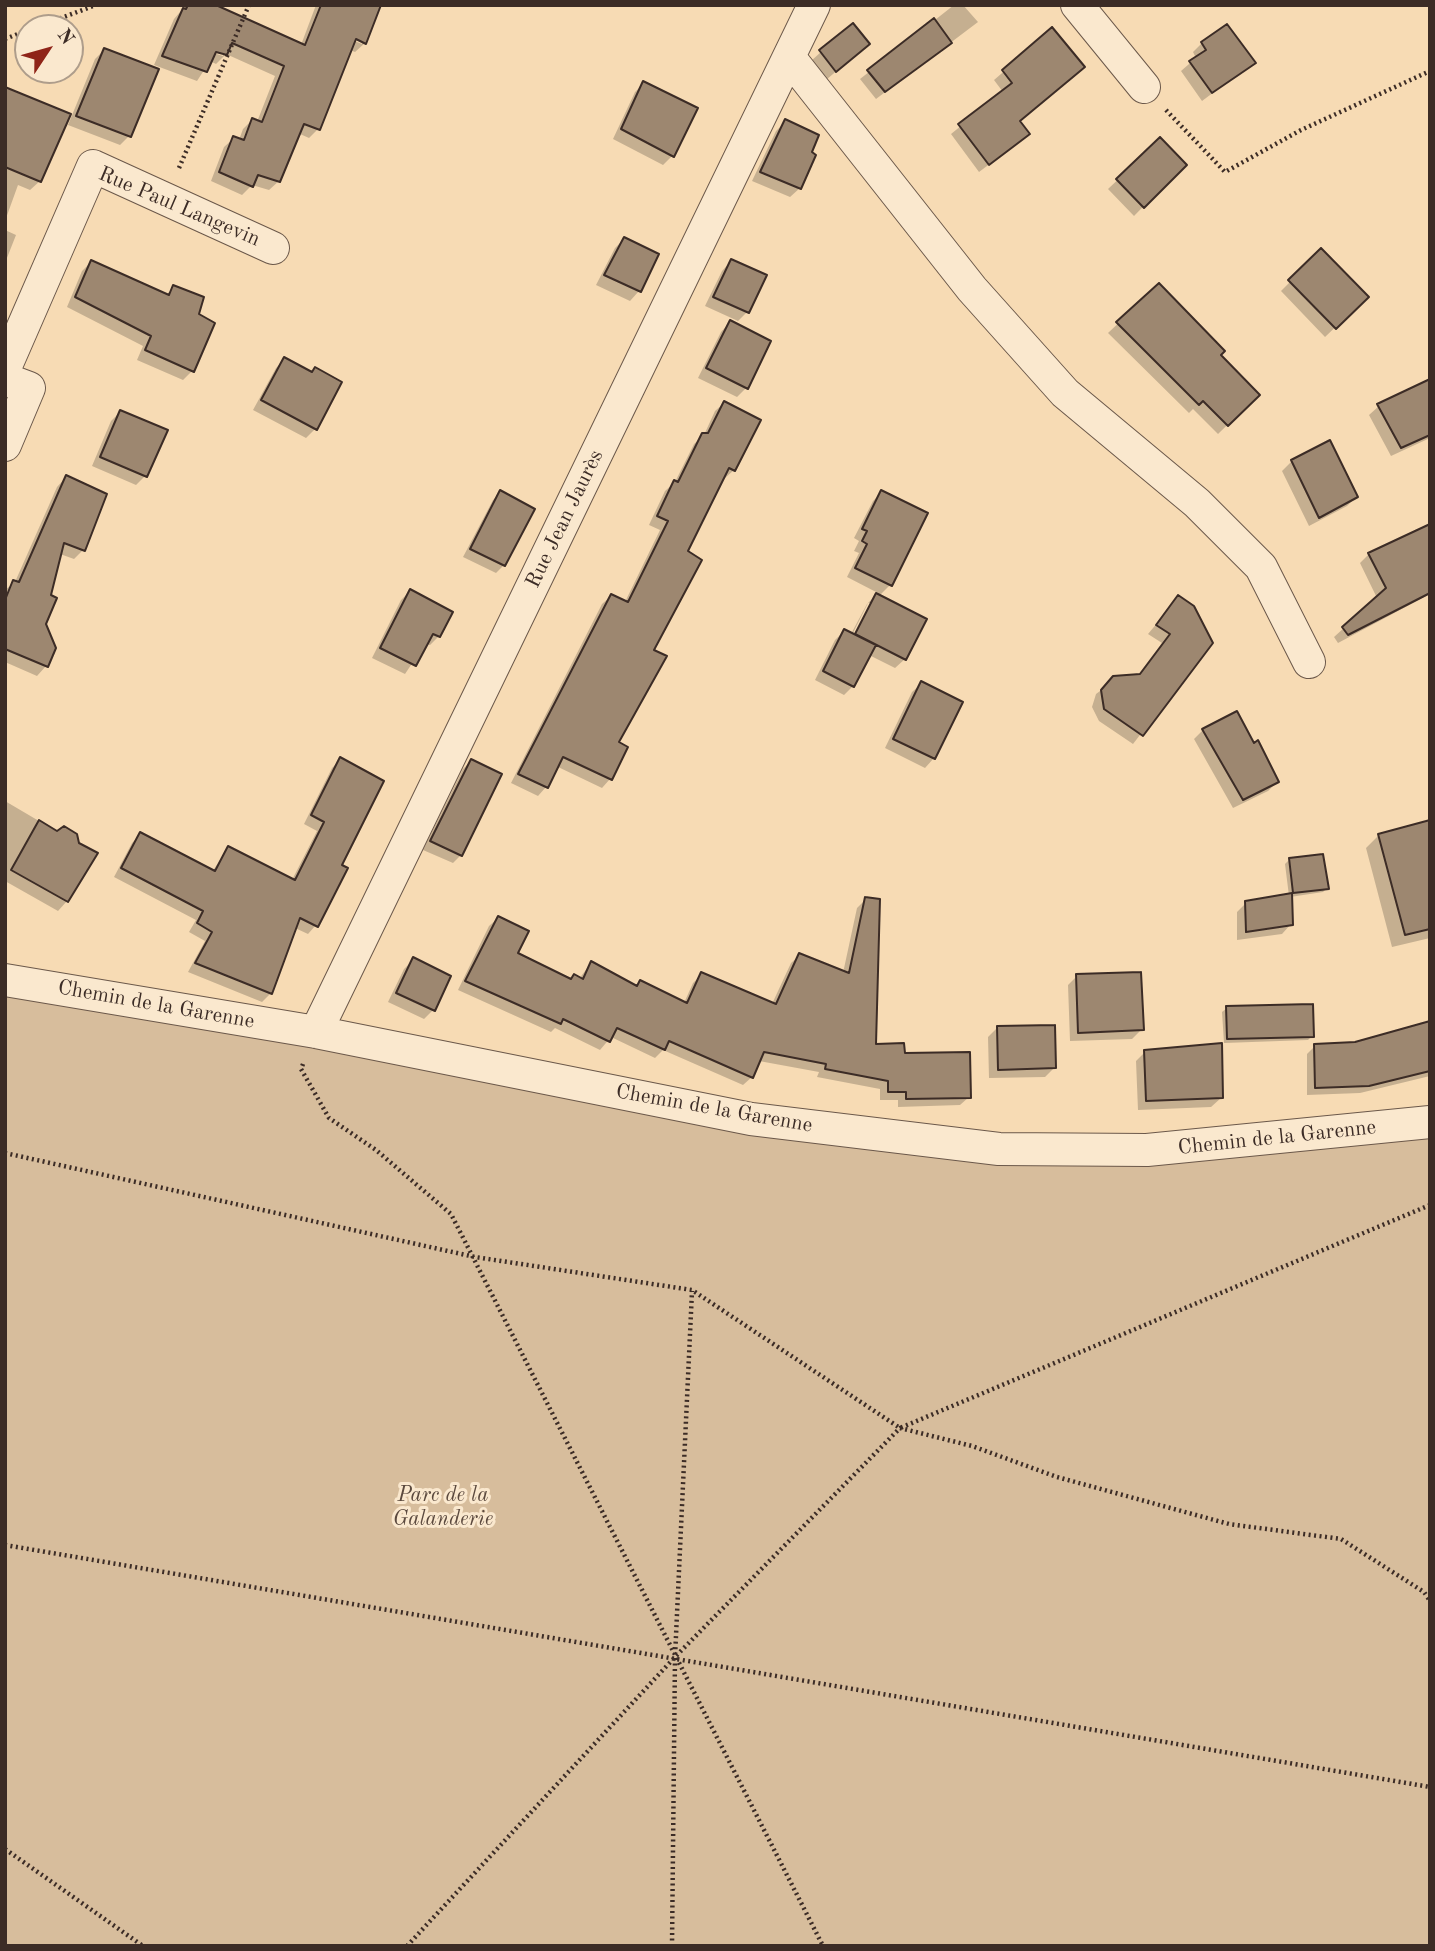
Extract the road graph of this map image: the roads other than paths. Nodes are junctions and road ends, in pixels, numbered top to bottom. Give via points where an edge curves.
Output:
1 (814, 5) edge
2 (1077, 5) edge
3 (789, 57) junction
4 (1144, 87) road end
5 (273, 248) dead end
6 (5, 368) edge
7 (5, 379) edge
8 (5, 445) edge
9 (1309, 662) dead end
10 (5, 980) edge
11 (316, 1032) junction
12 (1430, 1122) edge

1 - 3 street, Rue Jean Jaurès
2 - 4 street
3 - 9 street via 972,289 1065,393 1197,503 1261,567
3 - 11 street, Rue Jean Jaurès
5 - 6 street, Rue Paul Langevin via 93,166
7 - 8 street via 29,388
10 - 11 street, Chemin de la Garenne
11 - 12 street, Chemin de la Garenne via 751,1119 999,1149 1147,1150

